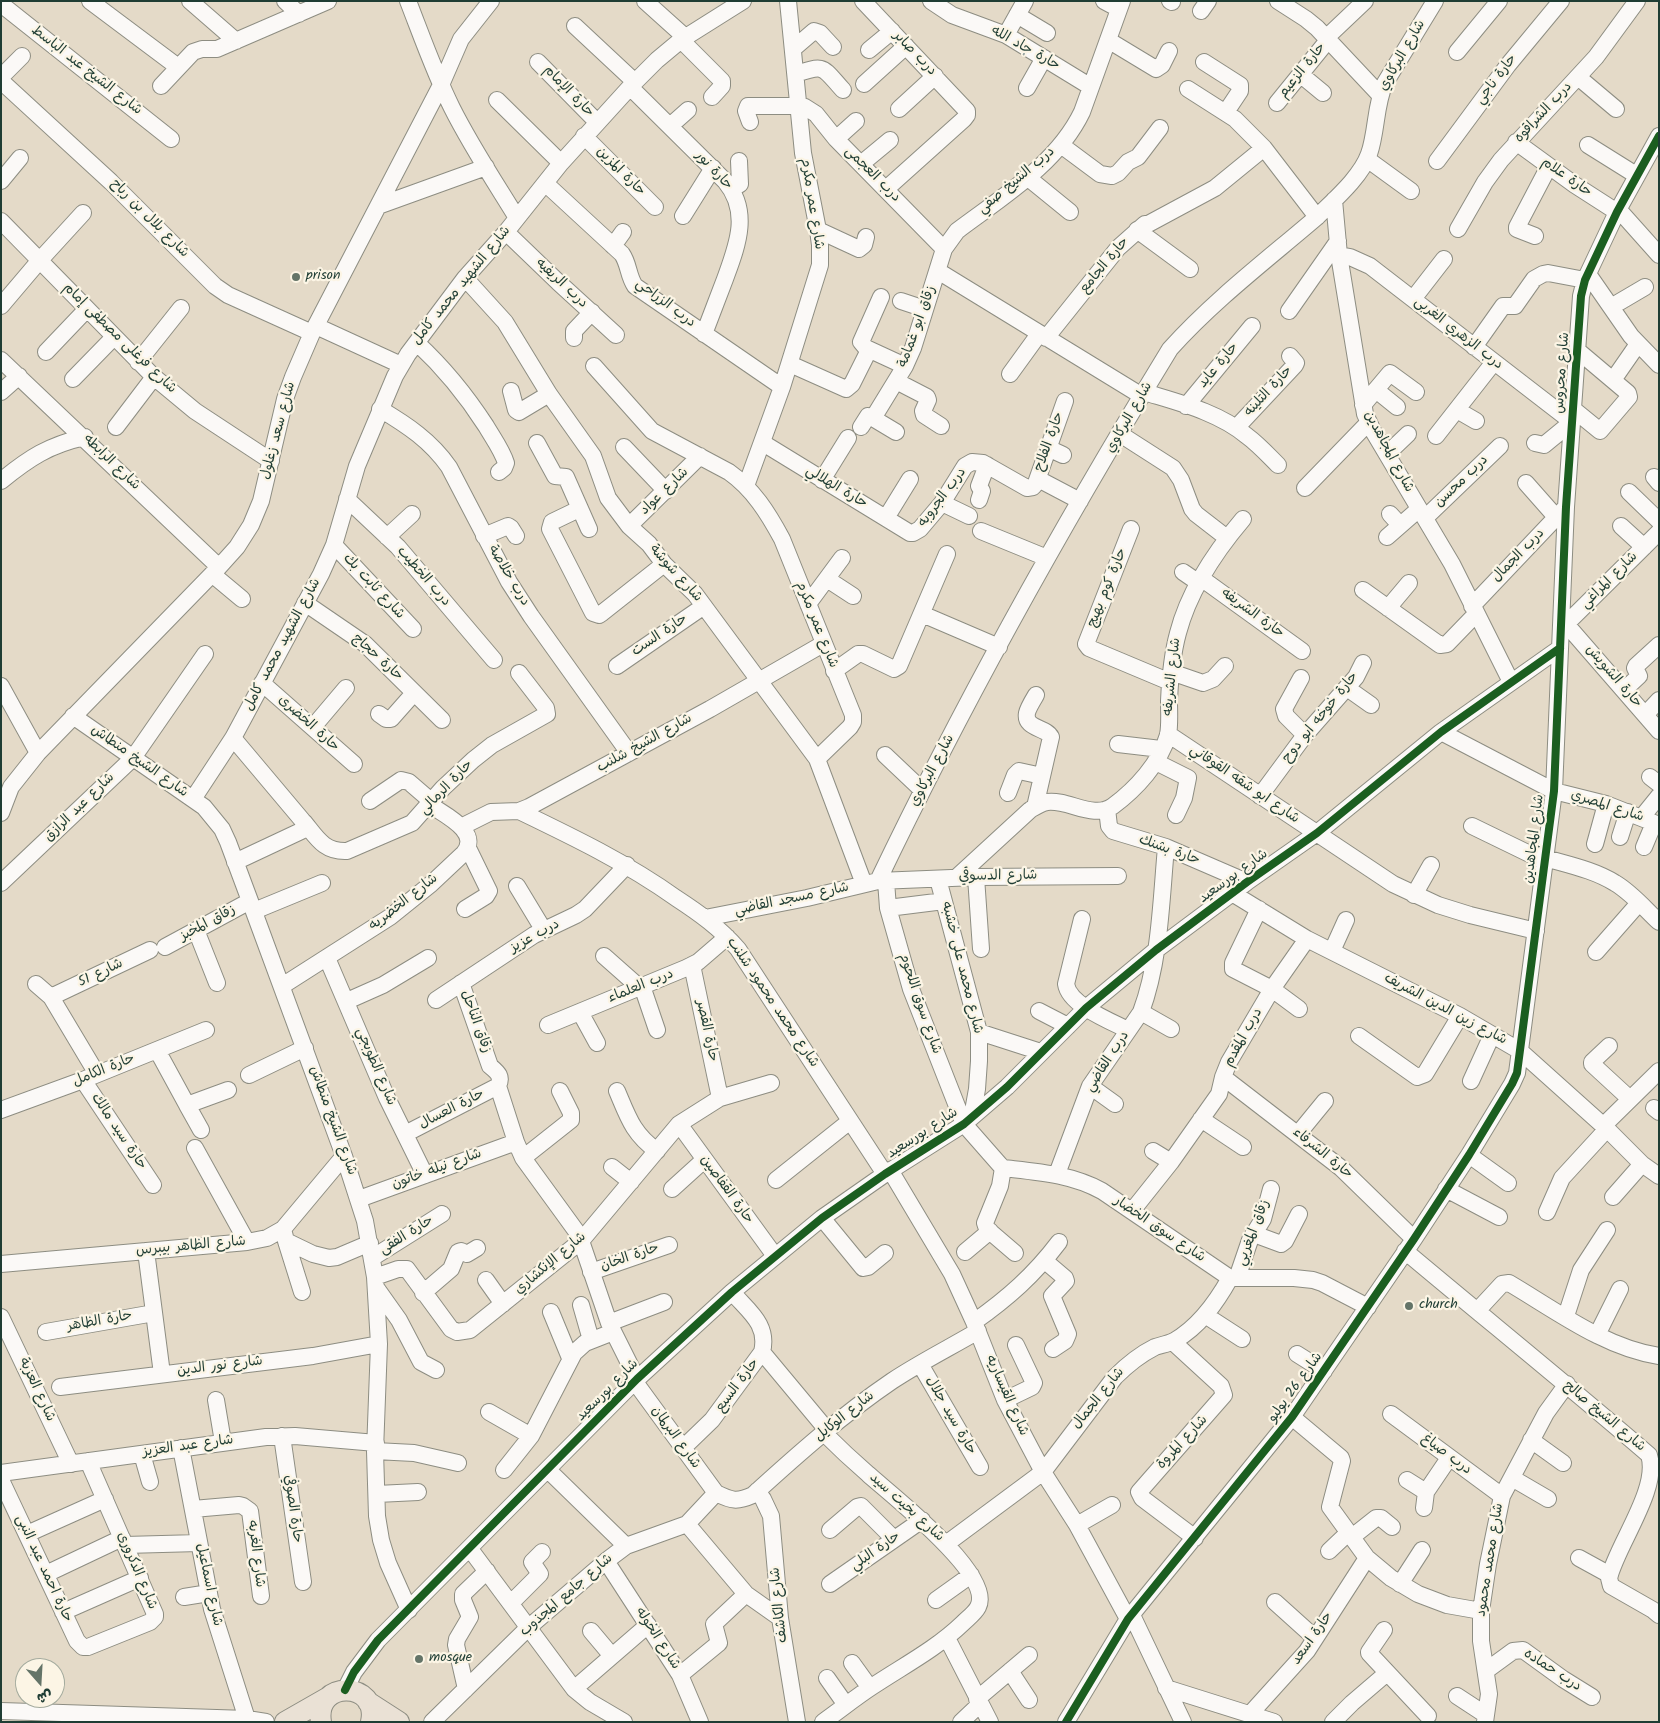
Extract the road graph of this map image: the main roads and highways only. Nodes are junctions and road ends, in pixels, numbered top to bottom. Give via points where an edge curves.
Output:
1 (327, 1698) junction
2 (370, 1712) edge
3 (285, 1722) edge
4 (322, 1722) edge
5 (399, 1722) edge

1 - 2 main road via 345,1690 359,1693
1 - 3 main road
1 - 4 main road via 321,1712
2 - 5 main road

